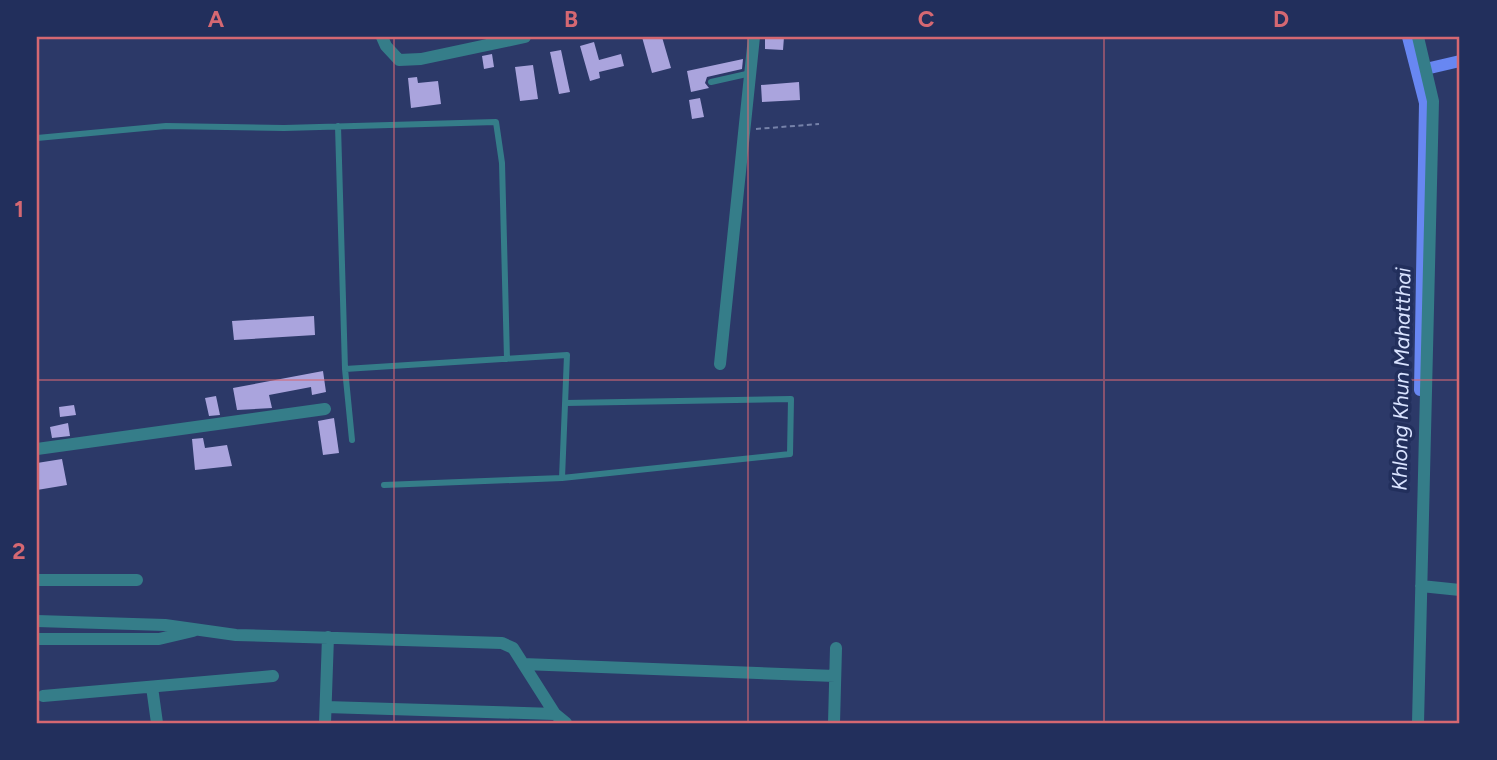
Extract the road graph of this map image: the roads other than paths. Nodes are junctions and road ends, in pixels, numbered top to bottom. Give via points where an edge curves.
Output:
1 (382, 37) edge
2 (525, 37) edge
3 (754, 37) edge
4 (1418, 37) edge
5 (751, 73) junction
6 (711, 82) dead end
7 (338, 126) junction
8 (37, 138) edge
9 (507, 359) junction
10 (720, 364) dead end
11 (345, 369) junction
12 (566, 403) junction
13 (325, 409) dead end
14 (352, 440) dead end
15 (37, 449) edge
16 (562, 478) junction
17 (384, 485) dead end
18 (37, 580) edge
19 (137, 580) dead end
20 (1421, 586) junction
21 (1460, 590) edge
22 (37, 621) edge
23 (196, 630) junction
24 (328, 637) junction
25 (37, 639) edge
26 (836, 648) dead end
27 (523, 664) junction
28 (273, 676) dead end
29 (835, 676) junction
30 (152, 687) junction
31 (43, 696) dead end
32 (326, 708) junction
33 (559, 720) edge
34 (157, 723) edge
35 (325, 723) edge
36 (834, 723) edge
37 (1418, 723) edge

1 - 2 street via 399,60
3 - 5 street
4 - 20 street via 1433,102
5 - 6 lane
5 - 10 street
7 - 8 lane via 166,126
7 - 9 lane via 496,122 502,163
7 - 11 lane
9 - 11 lane
9 - 12 lane via 567,355
11 - 14 lane
12 - 16 lane
12 - 16 lane via 791,399 790,454
13 - 15 street
16 - 17 lane
18 - 19 street
20 - 21 street
20 - 37 street
22 - 23 street
23 - 24 street
23 - 25 street via 159,639
24 - 27 street via 502,643 513,648
24 - 32 street
26 - 29 street
27 - 29 street
27 - 33 street
28 - 30 street
29 - 36 street
30 - 31 street
30 - 34 street
32 - 33 street
32 - 35 street

